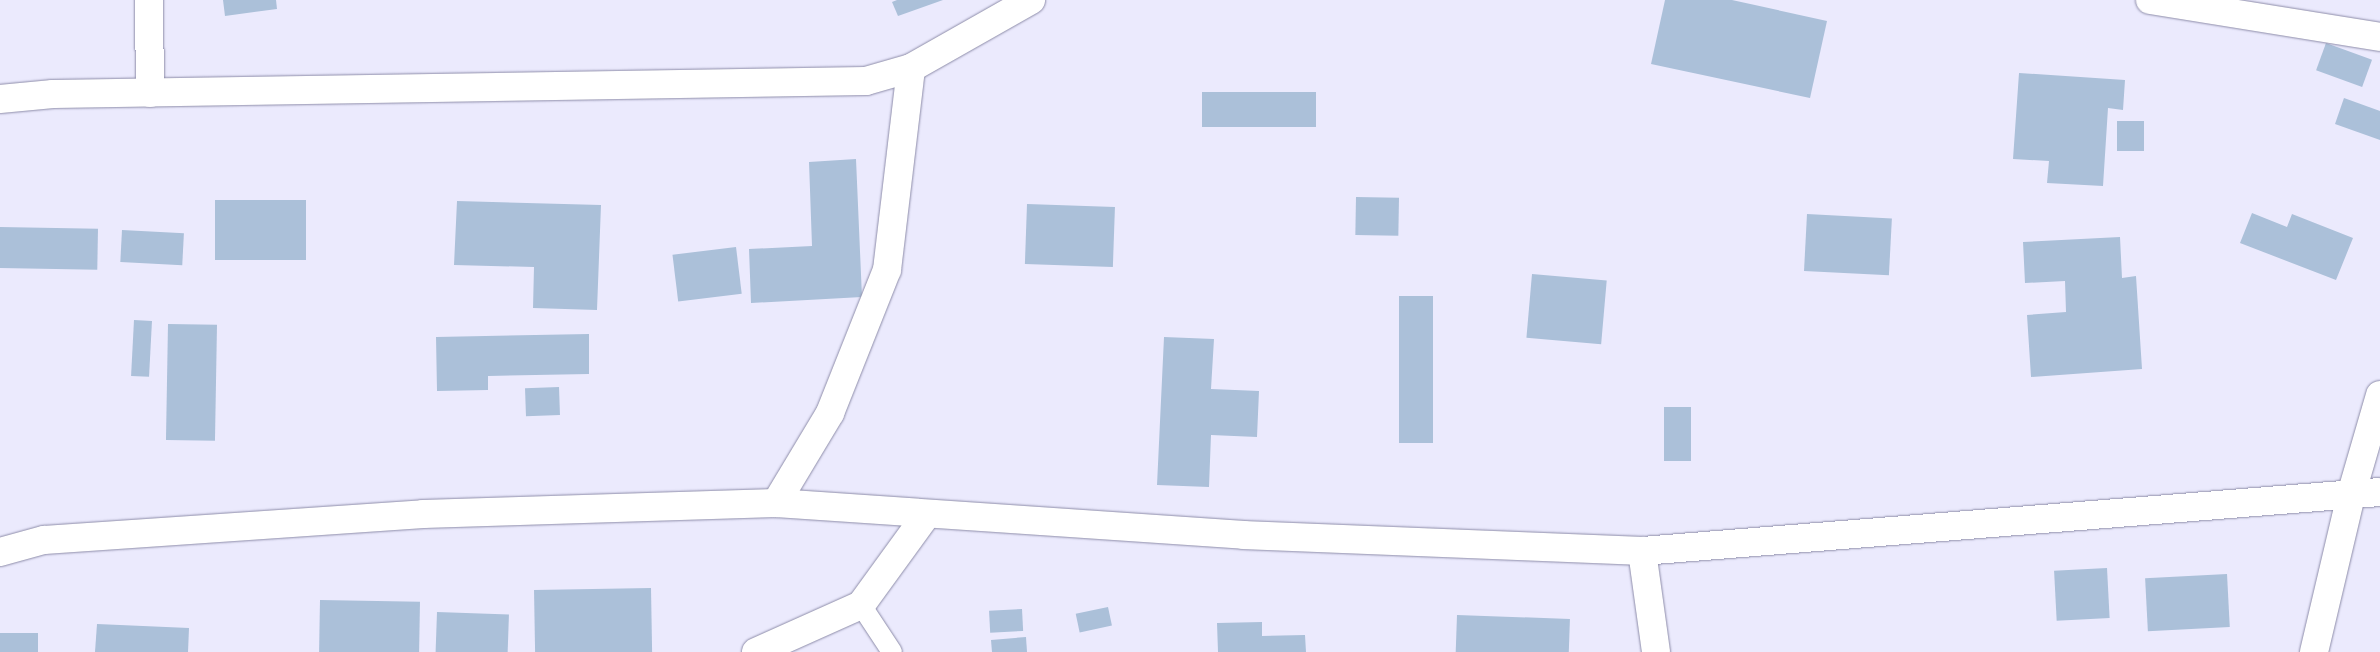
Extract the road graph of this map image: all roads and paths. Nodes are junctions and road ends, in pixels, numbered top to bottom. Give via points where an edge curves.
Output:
1 (148, 0) edge
2 (1031, 0) edge
3 (2150, 0) edge
4 (2380, 37) edge
5 (911, 68) junction
6 (150, 93) junction
7 (0, 99) edge
8 (2380, 395) edge
9 (2380, 492) edge
10 (2351, 494) junction
11 (776, 503) junction
12 (927, 514) junction
13 (1642, 551) junction
14 (0, 552) edge
15 (861, 605) junction
16 (756, 652) edge
17 (874, 652) edge
18 (892, 652) edge
19 (1656, 652) edge
20 (2314, 652) edge

1 - 6 street
2 - 5 street
3 - 4 street
5 - 6 street via 866,82 790,85
5 - 11 street via 887,270 830,413
6 - 7 street
8 - 10 street
9 - 10 street
10 - 13 street
10 - 20 street
11 - 12 street
11 - 14 street via 423,514 44,540
12 - 13 street via 1244,535
12 - 15 street
13 - 19 street
15 - 16 street
15 - 17 lane
15 - 18 lane

